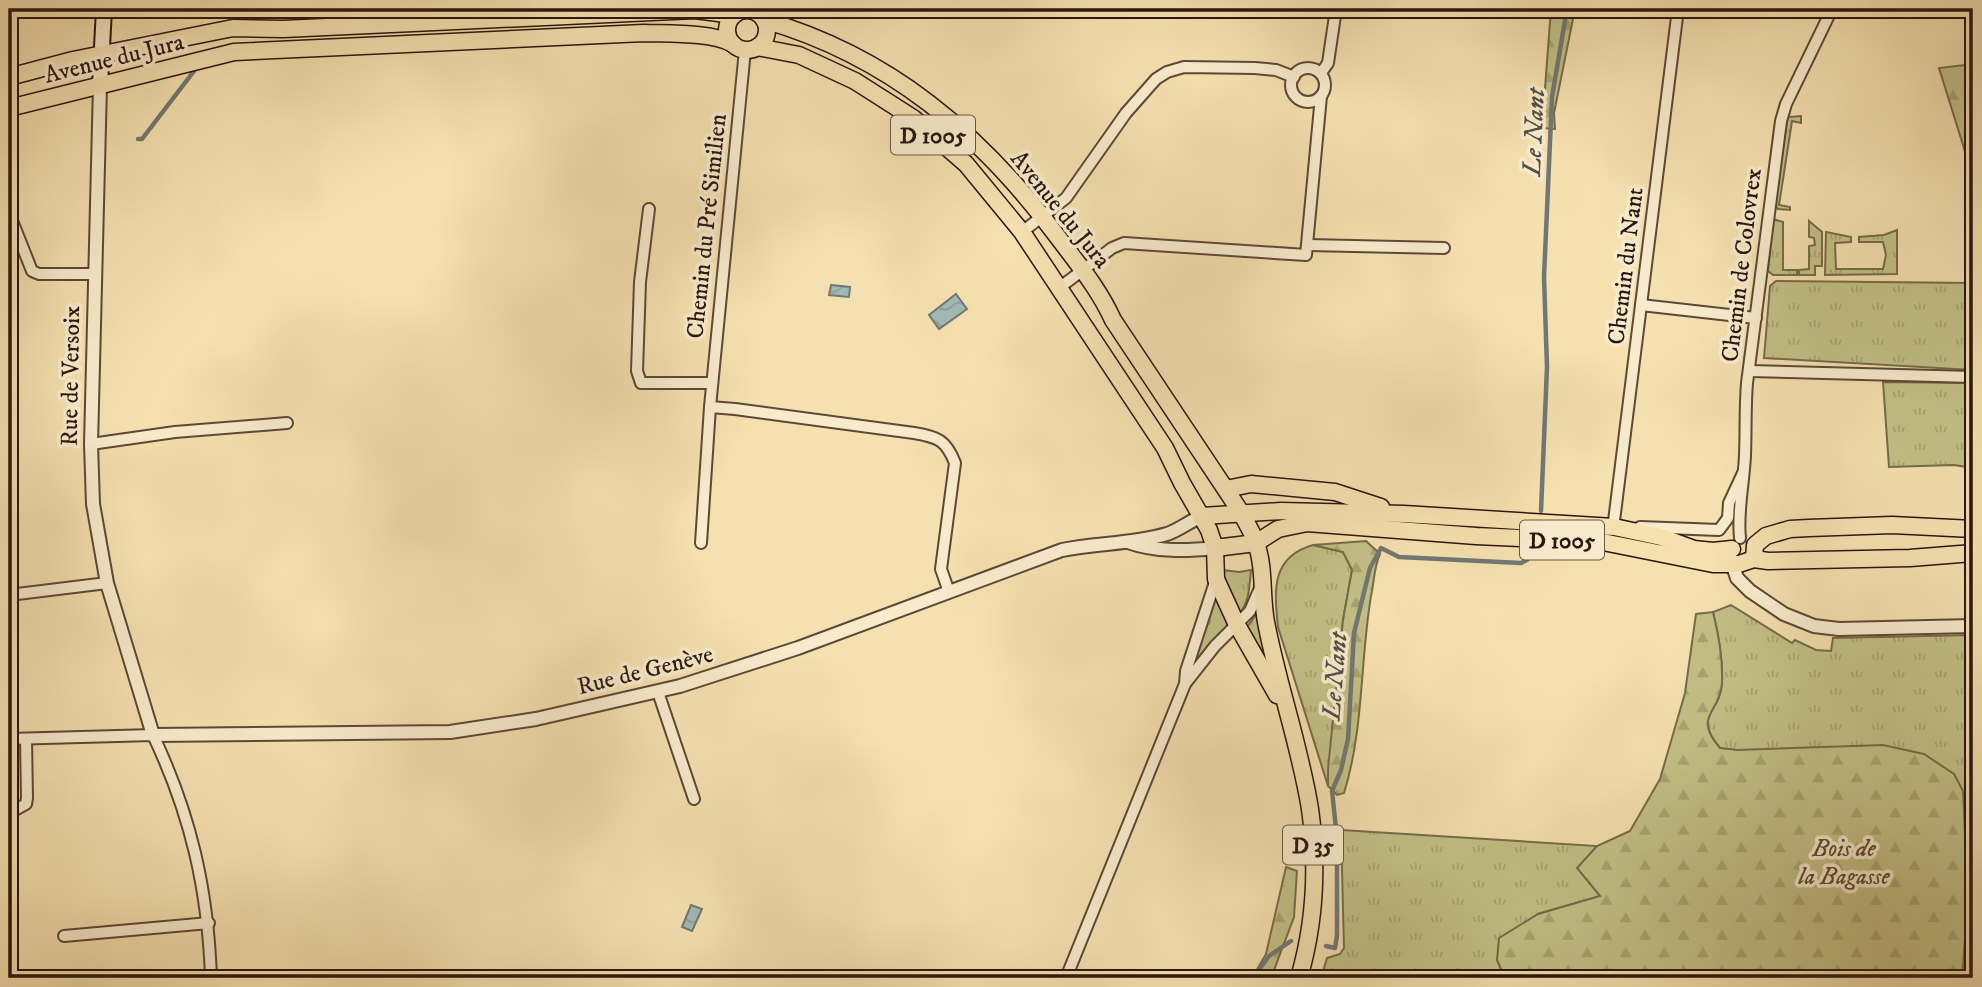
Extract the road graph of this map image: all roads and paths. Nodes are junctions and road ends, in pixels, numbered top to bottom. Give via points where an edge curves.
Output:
1 (104, 9) edge
2 (1336, 9) edge
3 (1678, 9) edge
4 (1832, 9) edge
5 (734, 15) junction
6 (764, 20) junction
7 (745, 47) junction
8 (102, 55) junction
9 (1321, 73) junction
10 (9, 77) edge
11 (1294, 77) junction
12 (100, 85) junction
13 (1321, 96) junction
14 (9, 108) edge
15 (649, 209) dead end
16 (9, 213) edge
17 (1043, 218) junction
18 (1022, 232) junction
19 (1444, 248) dead end
20 (1307, 250) junction
21 (1083, 270) junction
22 (94, 274) junction
23 (1059, 288) junction
24 (1642, 305) junction
25 (1756, 318) junction
26 (1749, 371) junction
27 (1973, 377) edge
28 (712, 383) junction
29 (710, 407) junction
30 (287, 423) dead end
31 (91, 444) junction
32 (1743, 473) junction
33 (1226, 489) junction
34 (1242, 514) junction
35 (1404, 514) junction
36 (1202, 516) junction
37 (1614, 527) junction
38 (1973, 529) edge
39 (1128, 542) junction
40 (701, 543) dead end
41 (1256, 543) junction
42 (1214, 548) junction
43 (1743, 551) junction
44 (1973, 553) edge
45 (1263, 577) junction
46 (1216, 579) junction
47 (107, 583) junction
48 (949, 592) junction
49 (9, 595) edge
50 (1237, 625) junction
51 (1973, 626) edge
52 (1185, 684) junction
53 (658, 692) junction
54 (1286, 713) junction
55 (153, 735) junction
56 (9, 739) edge
57 (26, 739) junction
58 (694, 799) dead end
59 (17, 808) dead end
60 (209, 923) junction
61 (64, 936) dead end
62 (211, 978) edge
63 (1066, 978) edge
64 (1299, 978) edge

1 - 8 main road, Rue de Versoix
2 - 9 street via 1328,63
3 - 24 street, Chemin du Nant
4 - 25 street, Chemin de Colovrex via 1781,121
5 - 6 main road, D 1005 via 752,11
5 - 7 main road via 729,39
5 - 8 main road, Avenue du Jura / D 1005 via 695,10 233,28
6 - 7 main road via 766,36
6 - 17 main road, Avenue du Jura / D 1005 via 845,51 913,90 981,147
7 - 12 main road, Avenue du Jura / D 1005 via 722,39 644,33 257,50
7 - 18 main road, Avenue du Jura / D 1005 via 789,52 820,63 913,118 966,164
7 - 28 street, Chemin du Pré Similien
8 - 10 main road, Avenue du Jura / D 1005
8 - 12 main road, Rue de Versoix
9 - 11 street via 1304,68
9 - 13 street via 1325,86
11 - 13 street via 1292,90 1297,98 1312,102
11 - 17 street via 1255,68 1184,66 1167,72 1126,113 1072,191
12 - 14 main road, Avenue du Jura / D 1005
12 - 22 street, Rue de Versoix
13 - 20 street
15 - 28 street via 640,282 637,371 641,383
16 - 22 street via 32,271
17 - 18 street
17 - 21 main road, Avenue du Jura / D 1005
18 - 23 main road, Avenue du Jura / D 1005
19 - 20 street
20 - 21 street via 1124,243
21 - 23 street
21 - 33 main road, Avenue du Jura / D 1005
22 - 31 street, Rue de Versoix
23 - 36 main road, Avenue du Jura / D 1005 via 1166,448
24 - 25 street
24 - 37 street, Chemin du Nant
25 - 26 street, Chemin de Colovrex
26 - 27 street
26 - 32 street, Chemin de Colovrex
28 - 29 street, Chemin du Pré Similien
29 - 40 street, Chemin du Pré Similien
29 - 48 street via 914,433 943,442 955,463 941,569
30 - 31 street
31 - 47 street, Rue de Versoix via 93,504
32 - 37 street via 1729,503 1728,518 1719,530
32 - 43 street, Chemin de Colovrex via 1739,524
33 - 34 main road, Avenue du Jura / D 1005
33 - 35 main road, D 1005 via 1251,484 1335,492
34 - 35 main road, D 1005
34 - 36 main road
34 - 41 main road, Avenue du Jura
35 - 37 main road, D 1005
36 - 39 street, Rue de Genève via 1166,534
36 - 42 main road, Avenue du Jura
37 - 43 main road, D 1005 via 1694,549
38 - 43 main road, D 1005 via 1892,525 1799,528 1766,536
39 - 42 street, Rue de Genève via 1148,549
39 - 48 street, Rue de Genève via 1062,550
41 - 42 main road
41 - 43 main road, D 1005 via 1278,529 1315,523 1604,542 1713,564
41 - 45 main road, D 35
42 - 46 main road, D 35
43 - 44 main road, D 1005 via 1768,561
43 - 51 street via 1737,578 1784,614 1814,626
45 - 50 street via 1254,605
45 - 54 main road, D 35 via 1266,622
46 - 50 main road, D 35
46 - 52 street
47 - 49 street
47 - 55 street, Rue de Versoix
48 - 53 street, Rue de Genève via 798,649
50 - 52 street
50 - 54 main road, D 35
52 - 63 street
53 - 55 street, Rue de Genève via 450,732
53 - 58 street
54 - 64 main road, D 35 via 1310,807 1314,859 1311,928
55 - 57 street
55 - 60 street via 193,839
56 - 57 street
57 - 59 street via 27,798 26,804
60 - 61 street
60 - 62 street

